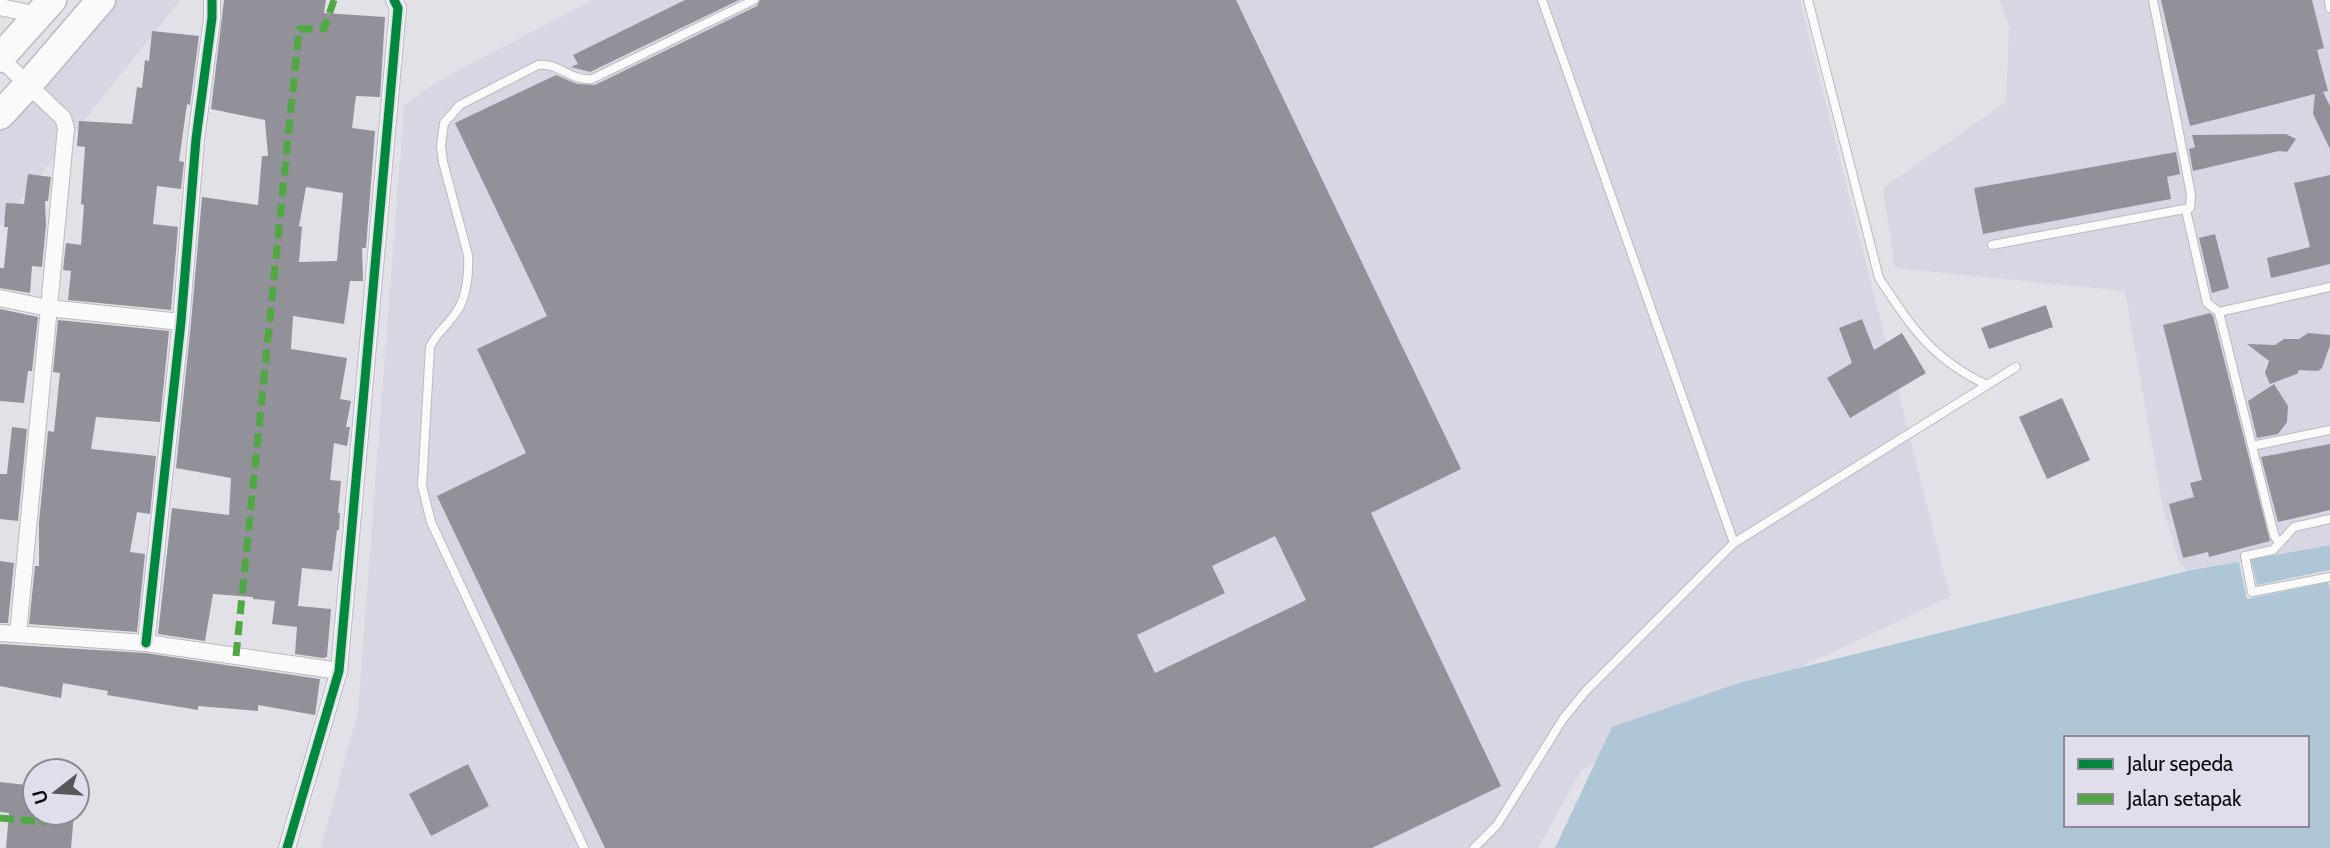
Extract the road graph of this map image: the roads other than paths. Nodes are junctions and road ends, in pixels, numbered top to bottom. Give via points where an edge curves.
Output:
1 (101, 0) edge
2 (212, 0) edge
3 (394, 0) edge
4 (754, 0) edge
5 (1542, 0) edge
6 (1808, 0) edge
7 (2153, 0) edge
8 (2329, 0) edge
9 (0, 7) edge
10 (45, 7) edge
11 (2330, 8) edge
12 (0, 58) edge
13 (29, 85) junction
14 (0, 115) edge
15 (2186, 209) junction
16 (1992, 245) dead end
17 (2330, 287) edge
18 (0, 298) edge
19 (48, 308) junction
20 (2219, 312) junction
21 (181, 322) junction
22 (2016, 368) dead end
23 (1987, 385) junction
24 (2330, 430) edge
25 (2252, 446) junction
26 (2330, 519) edge
27 (1734, 543) junction
28 (2279, 543) junction
29 (2330, 577) edge
30 (0, 633) edge
31 (18, 634) junction
32 (146, 643) junction
33 (339, 671) junction
34 (287, 848) edge
35 (584, 848) edge
36 (1474, 848) edge

1 - 13 highway
2 - 21 street
3 - 33 street via 398,8
4 - 35 lane via 592,79 538,65 460,105 444,123 443,162 468,267 462,302 430,347 422,486 425,502 430,522
5 - 27 lane
6 - 23 lane via 1879,278 1930,348 1960,372
7 - 15 lane via 2191,194
8 - 11 lane
9 - 10 street
10 - 12 highway
12 - 13 street
13 - 14 highway
13 - 19 street via 65,123
15 - 16 lane
15 - 20 lane via 2207,303
17 - 20 lane
18 - 19 street
19 - 21 street
19 - 31 street
20 - 25 lane
21 - 32 street
22 - 23 lane
23 - 27 lane
24 - 25 lane
25 - 28 lane
26 - 28 lane via 2294,527
27 - 36 lane via 1577,701 1497,825
28 - 29 lane via 2273,550 2245,556 2252,592
30 - 31 street
31 - 32 street
32 - 33 street
33 - 34 street

